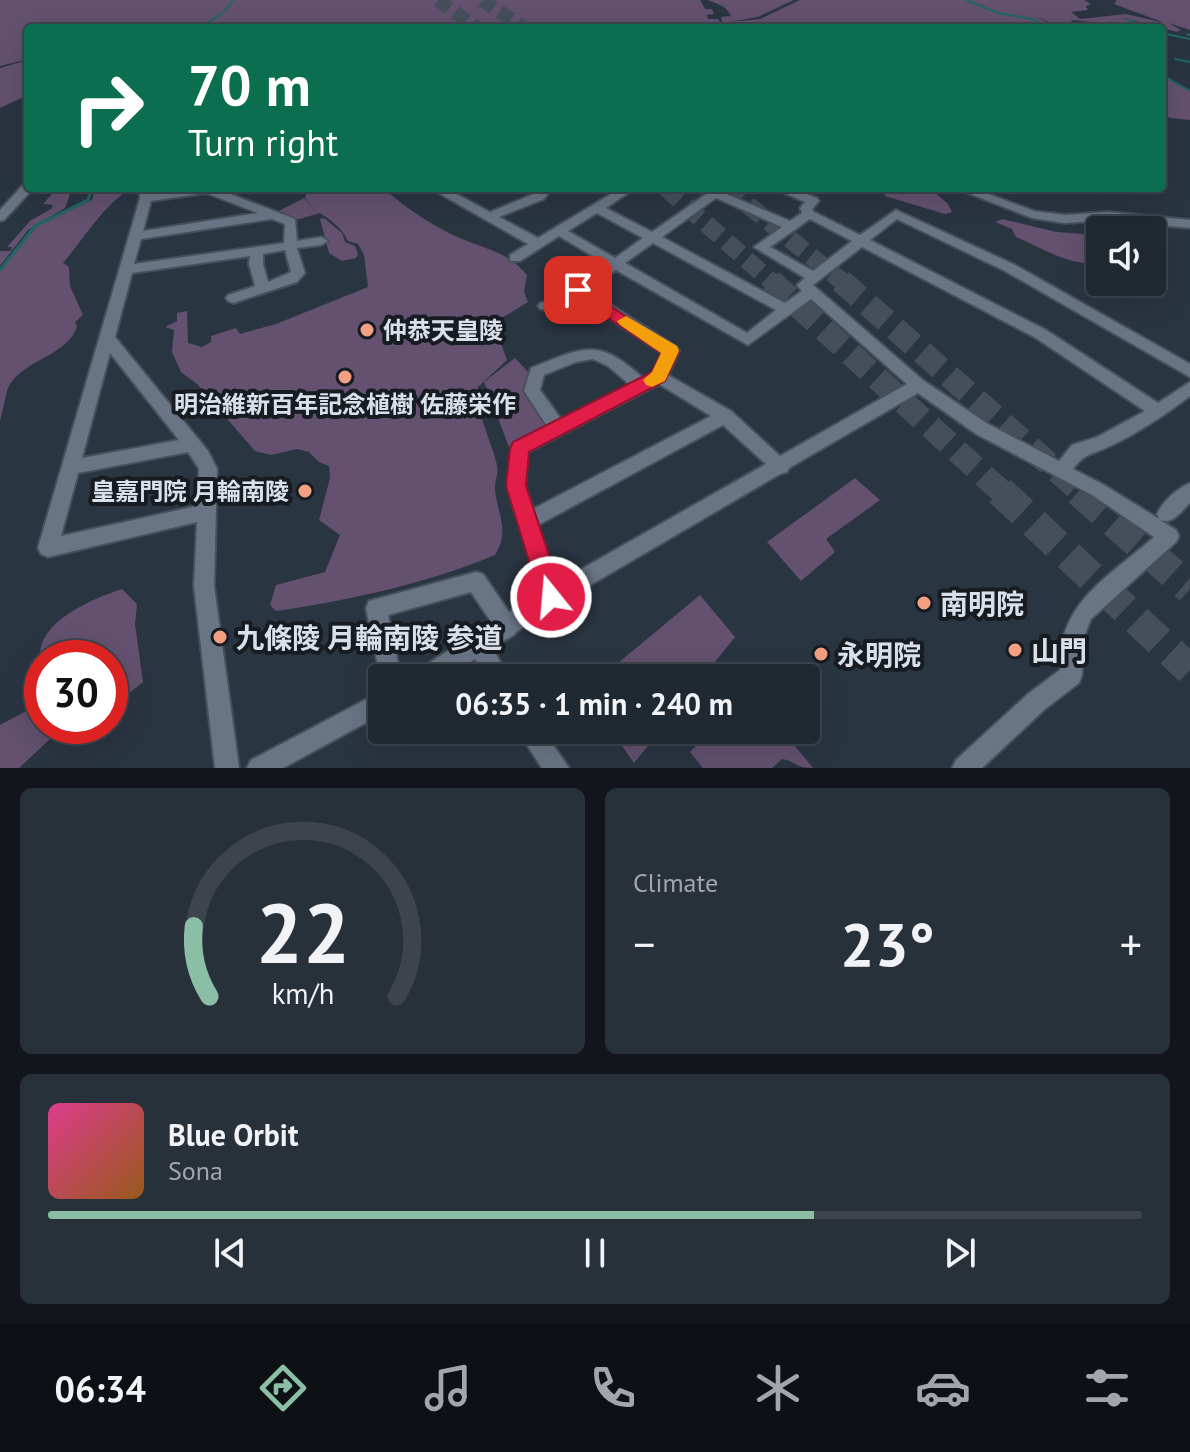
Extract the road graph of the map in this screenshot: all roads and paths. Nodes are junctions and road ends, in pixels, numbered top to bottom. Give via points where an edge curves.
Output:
1 (24, 191) edge
2 (215, 192) edge
3 (443, 192) edge
4 (543, 192) edge
5 (623, 192) edge
6 (718, 192) edge
7 (722, 192) edge
8 (789, 192) edge
9 (972, 192) edge
10 (146, 193) edge
11 (597, 208) junction
12 (809, 214) junction
13 (273, 215) junction
14 (0, 217) edge
15 (489, 217) junction
16 (1190, 224) edge
17 (791, 226) junction
18 (559, 231) junction
19 (135, 236) junction
20 (652, 238) junction
21 (321, 241) dead end
22 (862, 241) junction
23 (538, 244) junction
24 (290, 246) junction
25 (257, 251) junction
26 (515, 258) dead end
27 (615, 264) junction
28 (125, 270) junction
29 (812, 285) junction
30 (263, 289) junction
31 (578, 290) junction
32 (233, 298) dead end
33 (545, 306) dead end
34 (786, 309) junction
35 (107, 338) junction
36 (1190, 371) edge
37 (659, 377) junction
38 (918, 385) junction
39 (641, 386) junction
40 (1190, 388) edge
41 (1158, 411) junction
42 (725, 416) junction
43 (557, 427) junction
44 (192, 444) junction
45 (71, 467) junction
46 (781, 467) junction
47 (1062, 470) junction
48 (1190, 491) edge
49 (207, 512) junction
50 (1166, 514) dead end
51 (528, 521) junction
52 (551, 597) junction
53 (507, 628) junction
54 (479, 646) junction
55 (387, 664) edge
56 (449, 664) edge
57 (490, 664) edge
58 (368, 710) edge
59 (539, 744) edge
60 (227, 768) edge
61 (259, 768) edge
62 (557, 768) edge
63 (964, 768) edge

1 - 14 street
2 - 13 street
3 - 15 street
4 - 15 street
5 - 11 street
6 - 20 street
7 - 17 street
8 - 12 street via 813,201 806,208
9 - 16 street via 1032,214 1065,219 1108,216
10 - 19 street
11 - 18 street
11 - 20 street
12 - 17 street
12 - 22 street
13 - 19 street
13 - 24 street via 291,222
15 - 23 street
17 - 29 street via 761,247
18 - 23 street
18 - 27 street
19 - 28 street
20 - 27 street
20 - 34 street
21 - 24 street
22 - 29 street
22 - 36 street via 896,214 1010,268
22 - 41 street via 1041,334
23 - 26 street
24 - 25 street
24 - 30 street via 298,273
25 - 28 street
25 - 30 street
27 - 31 street
27 - 34 street via 748,340
28 - 35 street
29 - 34 street
29 - 38 street
30 - 32 street
31 - 33 street
31 - 37 street via 671,351
35 - 44 street
35 - 45 street
37 - 39 street
37 - 42 street
38 - 46 street
38 - 47 street via 982,429
39 - 43 street
39 - 43 street via 609,356 582,353 537,372 532,391
40 - 41 street
41 - 47 street via 1078,450
42 - 46 street
42 - 51 street
43 - 51 street via 520,448 516,486
44 - 45 street
44 - 49 street via 208,469
45 - 49 street via 48,548
46 - 52 street
47 - 63 street via 1169,536 1074,626 1071,675
48 - 50 street
49 - 60 street via 206,619
51 - 52 street
52 - 53 street
53 - 54 street
53 - 55 street via 476,581 376,608
54 - 56 street
54 - 57 street
58 - 61 street
59 - 62 street

